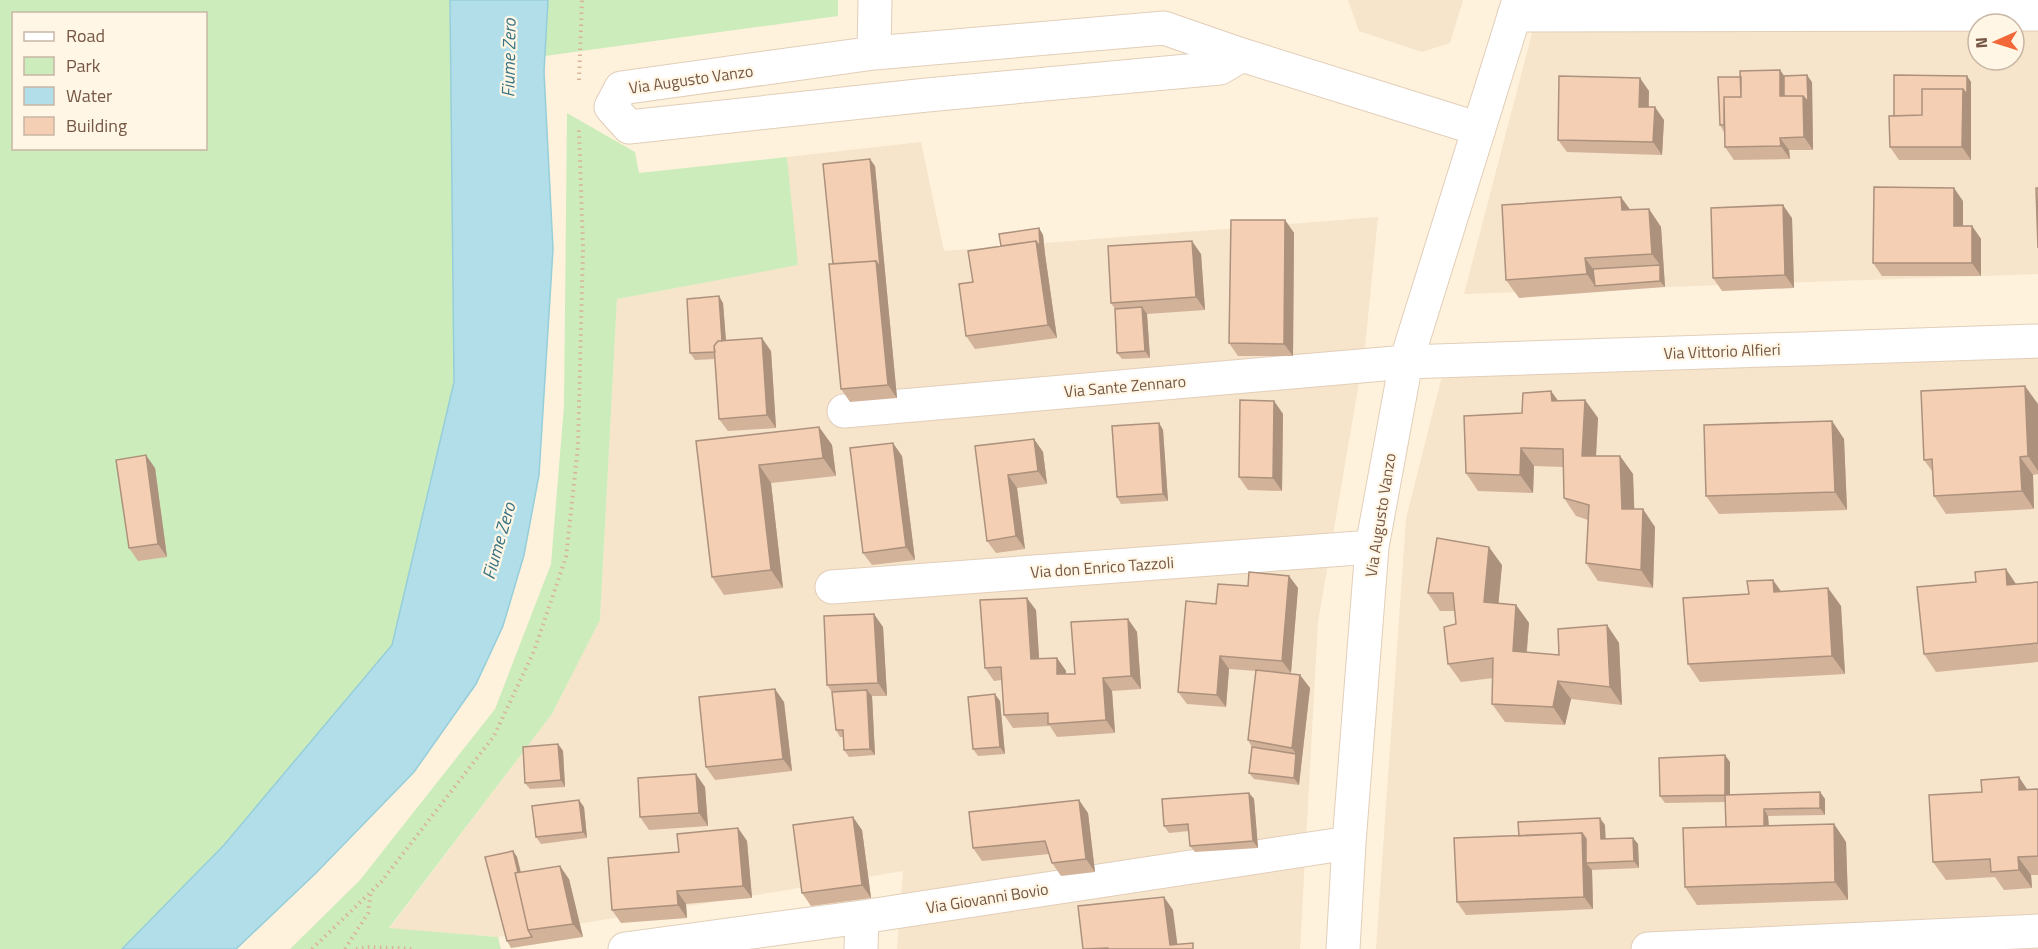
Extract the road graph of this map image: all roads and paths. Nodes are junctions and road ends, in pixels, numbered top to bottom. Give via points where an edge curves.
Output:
1 (582, 0) edge
2 (875, 0) edge
3 (1517, 7) edge
4 (2038, 14) edge
5 (874, 53) junction
6 (1242, 55) junction
7 (579, 86) dead end
8 (1479, 129) junction
9 (579, 130) dead end
10 (2038, 341) edge
11 (1406, 362) junction
12 (844, 411) edge
13 (1372, 547) junction
14 (832, 588) dead end
15 (1349, 843) junction
16 (371, 891) junction
17 (862, 917) junction
18 (2038, 931) edge
19 (312, 949) edge
20 (345, 949) edge
21 (356, 949) edge
22 (414, 949) edge
23 (625, 949) edge
24 (861, 949) edge
25 (1343, 949) edge
26 (1648, 949) edge

1 - 7 path
2 - 5 street
3 - 4 street
3 - 8 street, Via Augusto Vanzo
5 - 6 street, Via Augusto Vanzo via 1164,28
5 - 6 street, Via Augusto Vanzo via 621,88 611,107 629,127 1220,68
6 - 8 street, Via Augusto Vanzo
8 - 11 street, Via Augusto Vanzo
9 - 16 path via 583,248 578,446 566,556 534,651 494,736
10 - 11 street, Via Vittorio Alfieri
11 - 12 street, Via Sante Zennaro
11 - 13 street, Via Augusto Vanzo
13 - 14 street, Via don Enrico Tazzoli
13 - 15 street, Via Augusto Vanzo
15 - 17 street, Via Giovanni Bovio
15 - 25 street, Via Augusto Vanzo
16 - 19 path
16 - 20 path via 368,914
17 - 23 street, Via Giovanni Bovio
17 - 24 street
18 - 26 street
21 - 22 path

